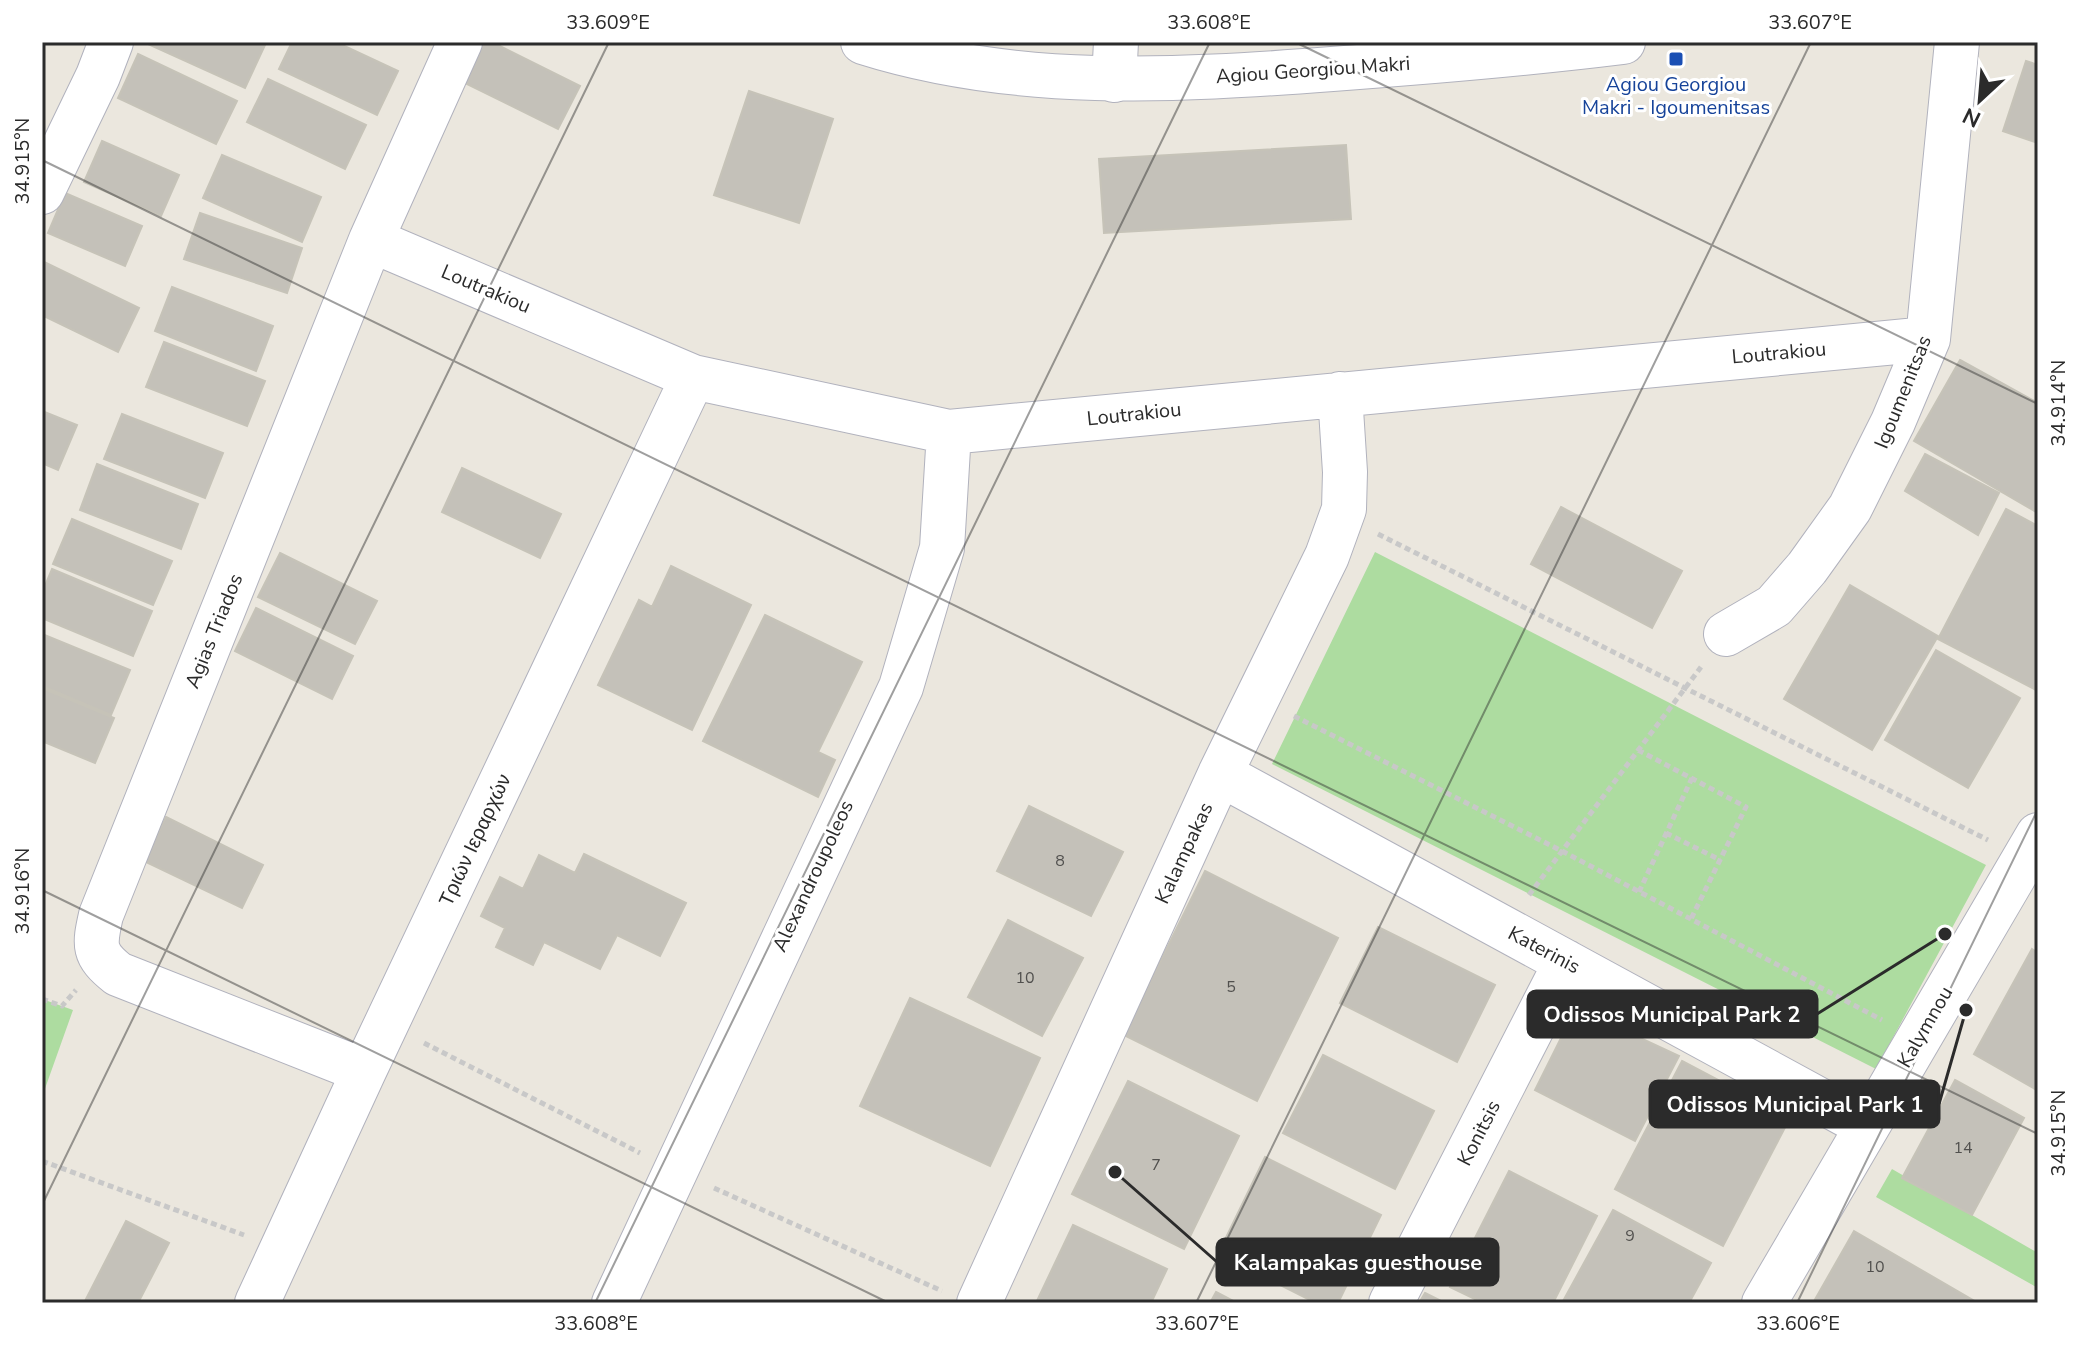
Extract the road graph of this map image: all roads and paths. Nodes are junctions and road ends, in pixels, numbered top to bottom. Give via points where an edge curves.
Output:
1 (460, 42) edge
2 (863, 42) edge
3 (1623, 42) edge
4 (1957, 42) edge
5 (1513, 49) edge
6 (104, 59) edge
7 (1115, 61) edge
8 (42, 192) edge
9 (371, 240) junction
10 (1928, 339) junction
11 (693, 377) junction
12 (1340, 394) junction
13 (949, 432) junction
14 (1341, 516) junction
15 (1726, 634) joint
16 (1685, 689) junction
17 (1258, 698) junction
18 (1638, 750) junction
19 (1220, 774) junction
20 (1692, 778) junction
21 (1666, 833) junction
22 (1562, 851) junction
23 (2030, 859) edge
24 (1720, 860) junction
25 (1639, 892) junction
26 (1691, 919) junction
27 (1504, 929) junction
28 (1566, 962) junction
29 (1918, 1039) junction
30 (364, 1071) junction
31 (1867, 1126) junction
32 (42, 1161) edge
33 (282, 1249) junction
34 (257, 1303) edge
35 (614, 1303) edge
36 (979, 1303) edge
37 (1391, 1303) edge
38 (1764, 1303) edge

1 - 9 street, Agias Triados
2 - 7 street, Agiou Georgiou Makri via 906,56 1004,74
3 - 5 street, Agiou Georgiou Makri
4 - 10 street, Igoumenitsas
5 - 7 street, Agiou Georgiou Makri via 1245,76
6 - 8 street
9 - 11 street, Loutrakiou
9 - 30 street, Agias Triados via 95,938 100,960 118,974
10 - 12 street, Loutrakiou
10 - 15 street, Igoumenitsas via 1850,508 1774,606
11 - 13 street, Loutrakiou
11 - 30 street, Τριών Ιεραρχών
12 - 13 street, Loutrakiou
12 - 14 street, Kalampakas via 1345,472
13 - 35 street, Alexandroupoleos via 942,548 901,687
14 - 16 path
14 - 17 street, Kalampakas
15 - 16 path
16 - 18 path
16 - 23 path
17 - 19 street, Kalampakas
17 - 22 path
18 - 20 path
18 - 22 path
19 - 27 street, Katerinis
19 - 36 street, Kalampakas
20 - 21 path
20 - 24 path via 1746,807
21 - 24 path
21 - 25 path
22 - 25 path
22 - 27 path
23 - 29 street, Kalymnou
24 - 26 path
25 - 26 path
26 - 29 path
27 - 28 street, Katerinis
28 - 31 street, Katerinis
28 - 37 street, Konitsis
29 - 31 street, Kalymnou
30 - 33 street, Τριών Ιεραρχών
31 - 38 street, Kalymnou
32 - 33 path
33 - 34 street, Τριών Ιεραρχών

